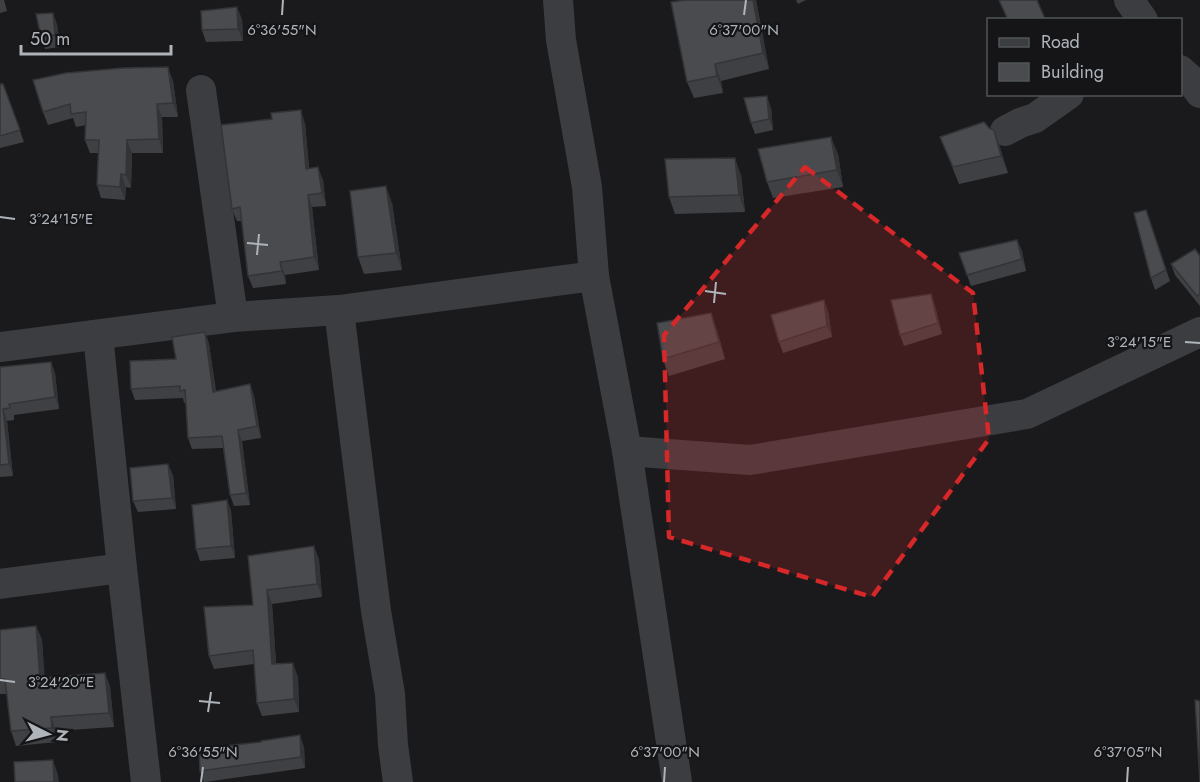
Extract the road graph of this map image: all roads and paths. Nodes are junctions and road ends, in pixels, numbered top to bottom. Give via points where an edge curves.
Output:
1 (558, 0) edge
2 (1129, 0) edge
3 (1142, 18) edge
4 (201, 90) dead end
5 (1065, 96) edge
6 (1005, 131) dead end
7 (594, 276) junction
8 (339, 310) junction
9 (233, 317) junction
10 (1200, 332) edge
11 (98, 335) junction
12 (0, 346) edge
13 (627, 451) junction
14 (122, 568) junction
15 (0, 584) edge
16 (146, 782) edge
17 (398, 782) edge
18 (677, 782) edge

1 - 7 street via 561,40 587,187
2 - 3 street
4 - 9 street
5 - 6 street via 1035,118
7 - 8 street
7 - 13 street
8 - 9 street
8 - 17 street
9 - 11 street
10 - 13 street via 1027,414 750,460
11 - 12 street
11 - 14 street
13 - 18 street
14 - 15 street
14 - 16 street

